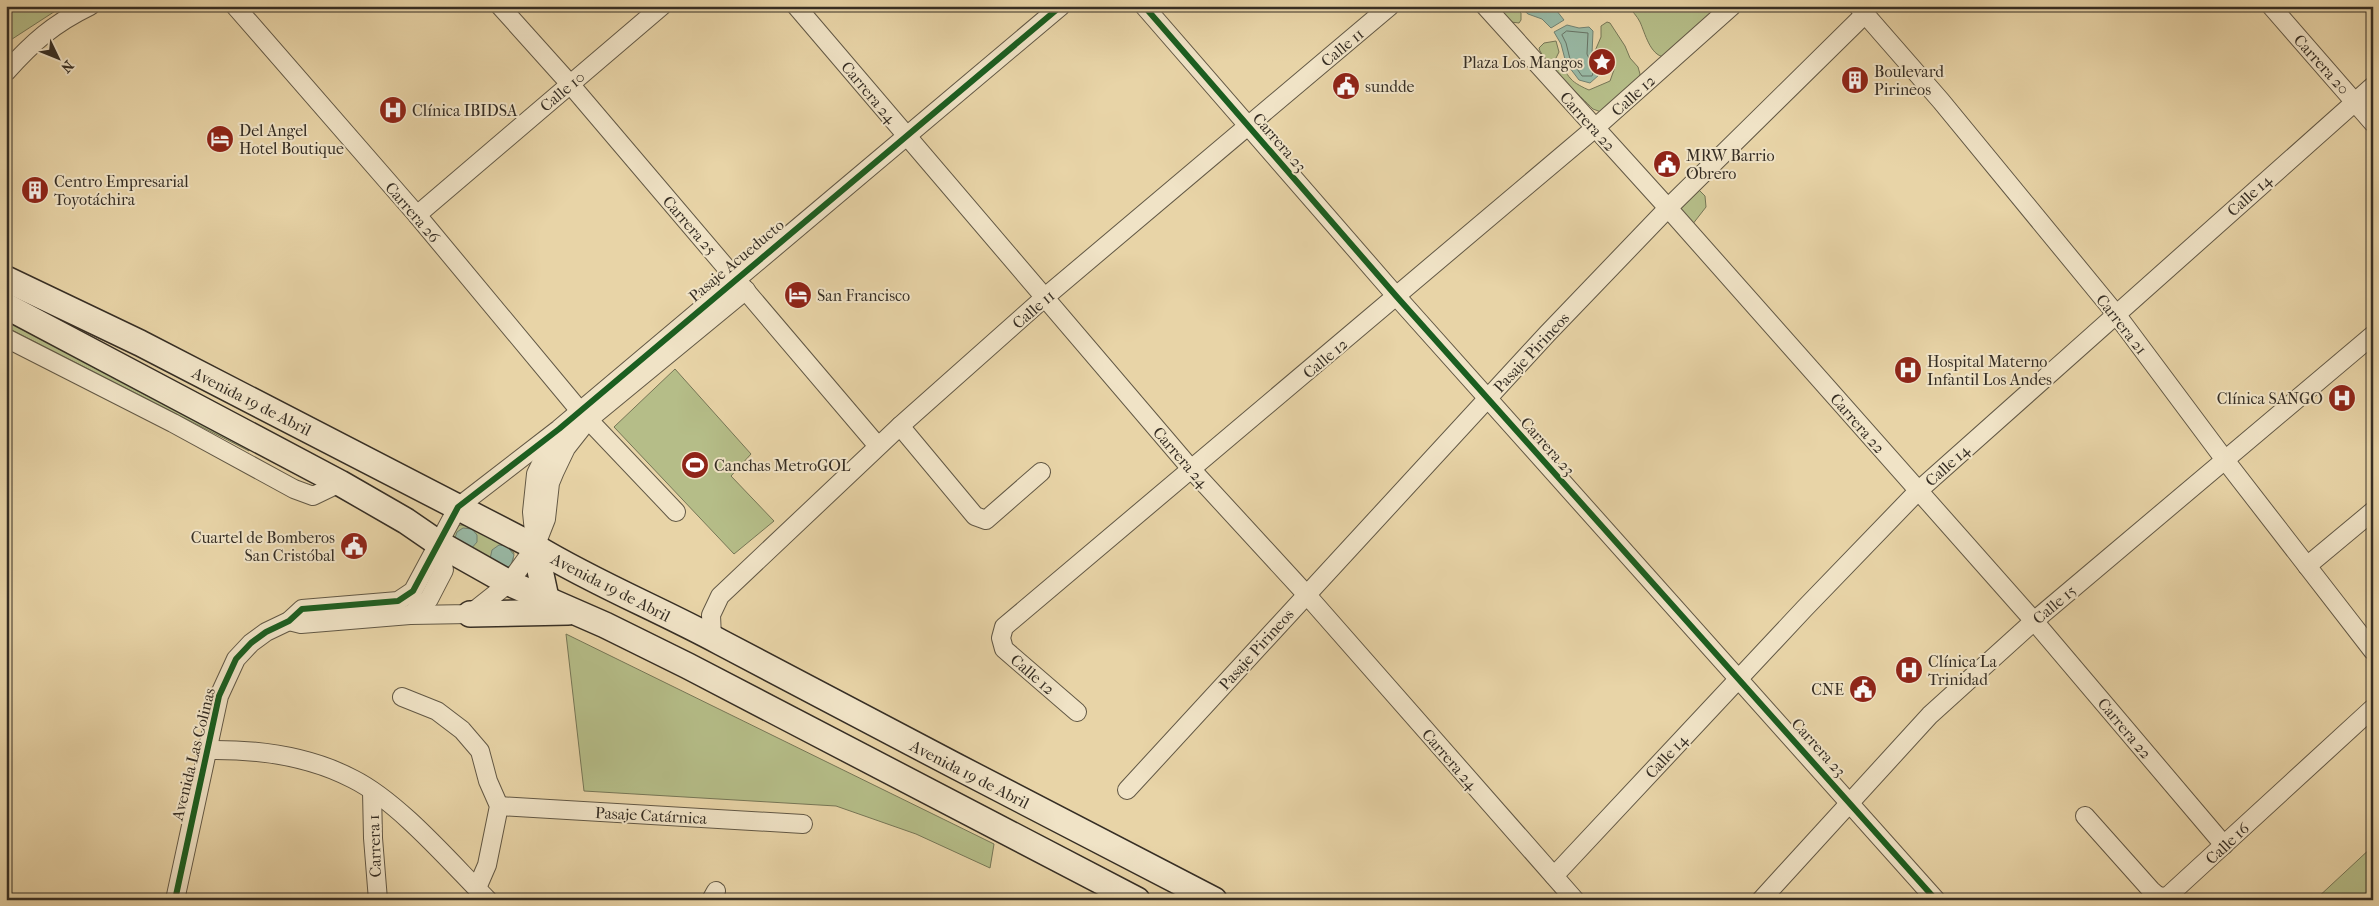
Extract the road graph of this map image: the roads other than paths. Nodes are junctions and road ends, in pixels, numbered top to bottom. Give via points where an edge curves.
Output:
1 (90, 6) edge
2 (234, 6) edge
3 (500, 6) edge
4 (662, 6) edge
5 (796, 6) edge
6 (1061, 6) edge
7 (1144, 6) edge
8 (1390, 6) edge
9 (1485, 6) edge
10 (1732, 6) edge
11 (2270, 6) edge
12 (1861, 10) edge
13 (6, 72) edge
14 (570, 84) junction
15 (2373, 86) edge
16 (2355, 102) junction
17 (2373, 123) edge
18 (1248, 126) junction
19 (1595, 128) junction
20 (906, 136) junction
21 (1668, 208) junction
22 (417, 215) junction
23 (6, 279) edge
24 (741, 284) junction
25 (1397, 297) junction
26 (1044, 298) junction
27 (6, 306) edge
28 (2116, 314) junction
29 (2373, 335) edge
30 (6, 338) edge
31 (1488, 399) junction
32 (584, 415) junction
33 (900, 426) junction
34 (559, 428) junction
35 (877, 446) junction
36 (2224, 460) junction
37 (1192, 470) junction
38 (1041, 472) dead end
39 (340, 483) junction
40 (1918, 491) junction
41 (458, 507) junction
42 (676, 512) dead end
43 (2373, 512) edge
44 (438, 543) junction
45 (535, 547) junction
46 (2307, 566) junction
47 (509, 583) junction
48 (1306, 594) junction
49 (546, 598) junction
50 (575, 611) junction
51 (470, 614) junction
52 (410, 615) junction
53 (288, 621) junction
54 (2034, 621) junction
55 (712, 638) junction
56 (2373, 651) edge
57 (1740, 678) junction
58 (402, 697) dead end
59 (2373, 708) edge
60 (1077, 712) dead end
61 (206, 750) junction
62 (1128, 790) dead end
63 (372, 791) junction
64 (1850, 802) junction
65 (499, 806) junction
66 (2085, 816) dead end
67 (803, 824) dead end
68 (2224, 845) junction
69 (1554, 876) junction
70 (483, 894) edge
71 (175, 900) edge
72 (378, 900) edge
73 (1137, 900) edge
74 (1214, 900) edge
75 (1575, 900) edge
76 (1760, 900) edge
77 (1936, 900) edge

1 - 13 street via 65,18 31,44
2 - 22 street, Carrera 26
3 - 14 street, Carrera 25
4 - 14 street, Calle 10
5 - 20 street, Carrera 24
6 - 20 street, Pasaje Acueducto
7 - 18 street, Carrera 23
8 - 18 street, Calle 11
9 - 19 street, Carrera 22
10 - 19 street, Calle 12
11 - 16 street, Carrera 20
12 - 21 street, Pasaje Pirineos
12 - 28 street, Carrera 21 via 1941,101
14 - 22 street, Calle 10
14 - 24 street, Carrera 25
15 - 16 street, Calle 14
16 - 17 street, Carrera 20
16 - 28 street, Calle 14
18 - 25 street, Carrera 23
18 - 26 street, Calle 11
19 - 21 street, Carrera 22
19 - 25 street, Calle 12
20 - 24 street, Pasaje Acueducto
20 - 26 street, Carrera 24
21 - 31 street, Pasaje Pirineos
21 - 40 street, Carrera 22
22 - 32 street, Carrera 26
23 - 41 main road, Avenida 19 de Abril via 140,343
24 - 32 street, Pasaje Acueducto
24 - 35 street, Carrera 25
25 - 31 street, Carrera 23
25 - 37 street, Calle 12
26 - 33 street, Calle 11
26 - 37 street, Carrera 24
27 - 39 main road, Avenida 19 de Abril
28 - 36 street, Carrera 21
28 - 40 street, Calle 14
29 - 36 street, Calle 15
30 - 39 street via 294,489 313,496
31 - 48 street, Pasaje Pirineos
31 - 57 street, Carrera 23
32 - 34 street, Pasaje Acueducto
32 - 42 street, Carrera 26
32 - 45 street via 550,483 546,519
33 - 35 street, Calle 11
33 - 38 street via 981,519 986,520
34 - 41 street, Pasaje Acueducto
34 - 45 street via 536,474 532,512
35 - 55 street, Calle 11 via 720,596 711,616
36 - 46 street, Carrera 21
36 - 54 street, Calle 15
37 - 48 street, Carrera 24
37 - 60 street, Calle 12 via 1004,628 1001,638 1004,650
39 - 44 main road, Avenida 19 de Abril via 406,520
40 - 54 street, Carrera 22
40 - 57 street, Calle 14
41 - 44 street, Pasaje Acueducto
41 - 45 main road, Avenida 19 de Abril
43 - 46 street
44 - 47 main road, Avenida 19 de Abril
44 - 52 street via 444,570 429,599
44 - 53 street, Avenida Las Colinas via 413,591 398,601 302,609
45 - 47 street
45 - 49 main road
45 - 55 main road, Avenida 19 de Abril
46 - 56 street, Carrera 21
47 - 49 main road, Avenida 19 de Abril
47 - 51 street
48 - 62 street, Pasaje Pirineos
48 - 69 street, Carrera 24
49 - 50 main road, Avenida 19 de Abril
50 - 51 main road
50 - 73 main road, Avenida 19 de Abril via 688,666
51 - 52 street
52 - 53 street via 301,624
53 - 61 street, Avenida Las Colinas via 266,632 236,659 219,696
54 - 64 street, Calle 15 via 1930,715
54 - 68 street, Carrera 22
55 - 74 main road, Avenida 19 de Abril
57 - 64 street, Carrera 23
57 - 69 street, Calle 14
58 - 65 street via 437,711 462,730 480,751
59 - 68 street, Calle 16
61 - 63 street via 276,754 326,766
61 - 71 street, Avenida Las Colinas
63 - 70 street via 396,809
63 - 72 street, Carrera 1 via 372,838
64 - 76 street, Calle 15
64 - 77 street, Carrera 23
65 - 67 street, Pasaje Catárnica
65 - 70 street
66 - 68 street, Calle 16 via 2159,897 2168,896
69 - 75 street, Carrera 24

